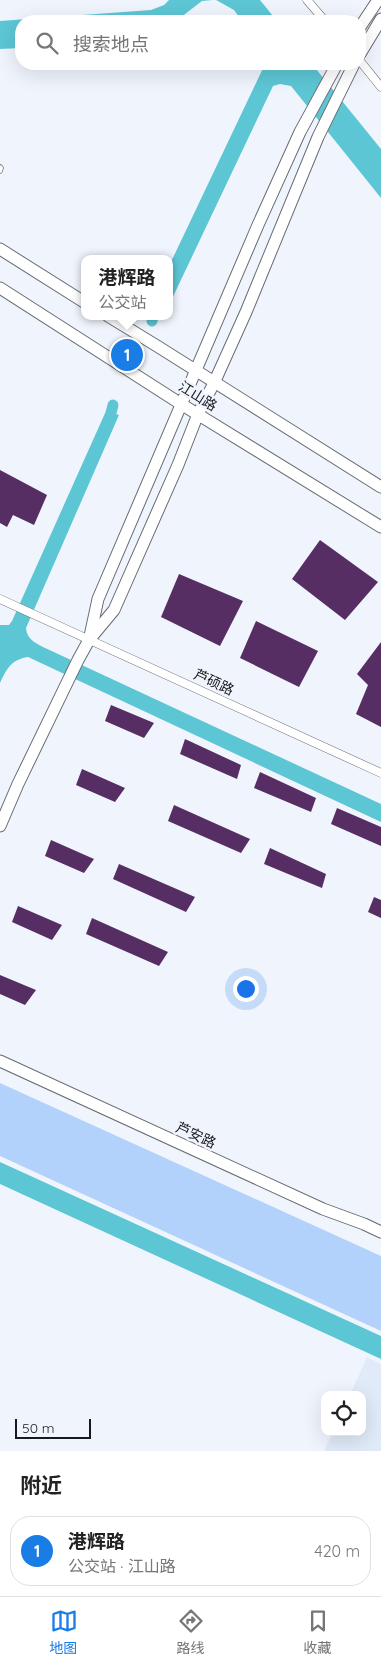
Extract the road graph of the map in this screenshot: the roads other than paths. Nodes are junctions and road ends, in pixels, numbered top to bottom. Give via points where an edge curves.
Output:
1 (307, 0) edge
2 (378, 0) edge
3 (320, 15) edge
4 (366, 18) edge
5 (381, 19) edge
6 (366, 44) edge
7 (366, 69) edge
8 (333, 70) edge
9 (351, 70) edge
10 (381, 88) edge
11 (0, 249) edge
12 (0, 288) edge
13 (81, 300) edge
14 (114, 320) edge
15 (195, 370) junction
16 (214, 383) junction
17 (181, 404) junction
18 (198, 414) junction
19 (381, 487) edge
20 (381, 527) edge
21 (0, 599) edge
22 (89, 640) junction
23 (381, 772) edge
24 (0, 826) edge
25 (0, 1061) edge
26 (381, 1232) edge

1 - 3 street
2 - 4 main road
5 - 6 main road
7 - 10 street
8 - 15 main road via 300,132
9 - 16 main road via 318,137
11 - 13 main road
12 - 17 main road, 江山路
14 - 15 main road, 江山路
15 - 16 main road, 江山路
15 - 17 main road
16 - 18 main road
16 - 19 main road, 江山路
17 - 18 main road, 江山路
17 - 22 main road via 98,599
18 - 20 main road, 江山路
18 - 22 main road via 114,610
21 - 22 street, 芦硕路
22 - 23 street, 芦硕路
22 - 24 main road
25 - 26 main road, 芦安路 via 323,1209

